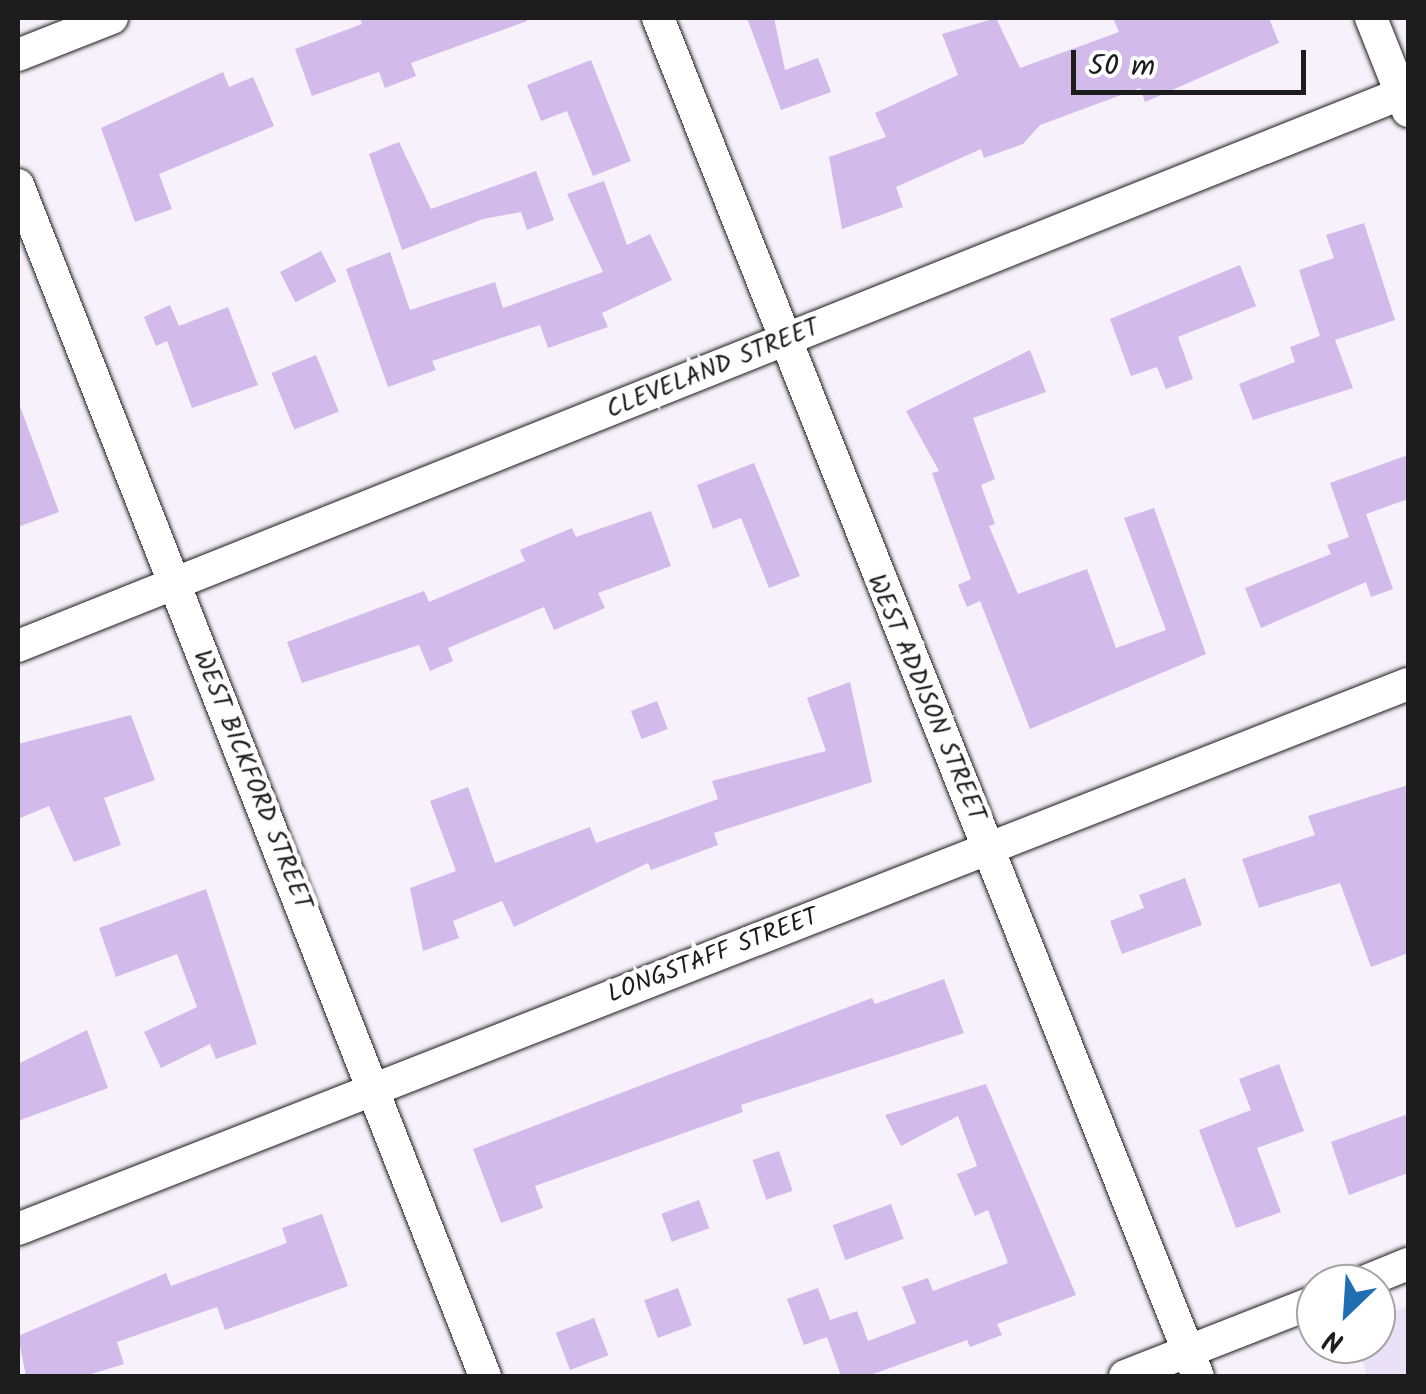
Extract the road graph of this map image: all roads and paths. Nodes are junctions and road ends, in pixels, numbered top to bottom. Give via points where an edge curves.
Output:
1 (112, 18) edge
2 (658, 18) edge
3 (1371, 18) edge
4 (18, 56) edge
5 (1406, 99) edge
6 (18, 184) edge
7 (784, 341) junction
8 (173, 586) junction
9 (18, 646) edge
10 (1408, 684) edge
11 (988, 849) junction
12 (378, 1087) junction
13 (18, 1230) edge
14 (1296, 1311) edge
15 (1193, 1364) edge
16 (485, 1376) edge
17 (1125, 1376) edge

1 - 4 street
2 - 7 street, WEST ADDISON STREET
3 - 5 street
5 - 7 street, CLEVELAND STREET
6 - 8 street, WEST BICKFORD STREET
7 - 8 street, CLEVELAND STREET
7 - 11 street, WEST ADDISON STREET
8 - 9 street, CLEVELAND STREET
8 - 12 street, WEST BICKFORD STREET
10 - 11 street, LONGSTAFF STREET
11 - 12 street, LONGSTAFF STREET
11 - 15 street, WEST ADDISON STREET
12 - 13 street, LONGSTAFF STREET
12 - 16 street, WEST BICKFORD STREET
14 - 15 street
15 - 17 street

